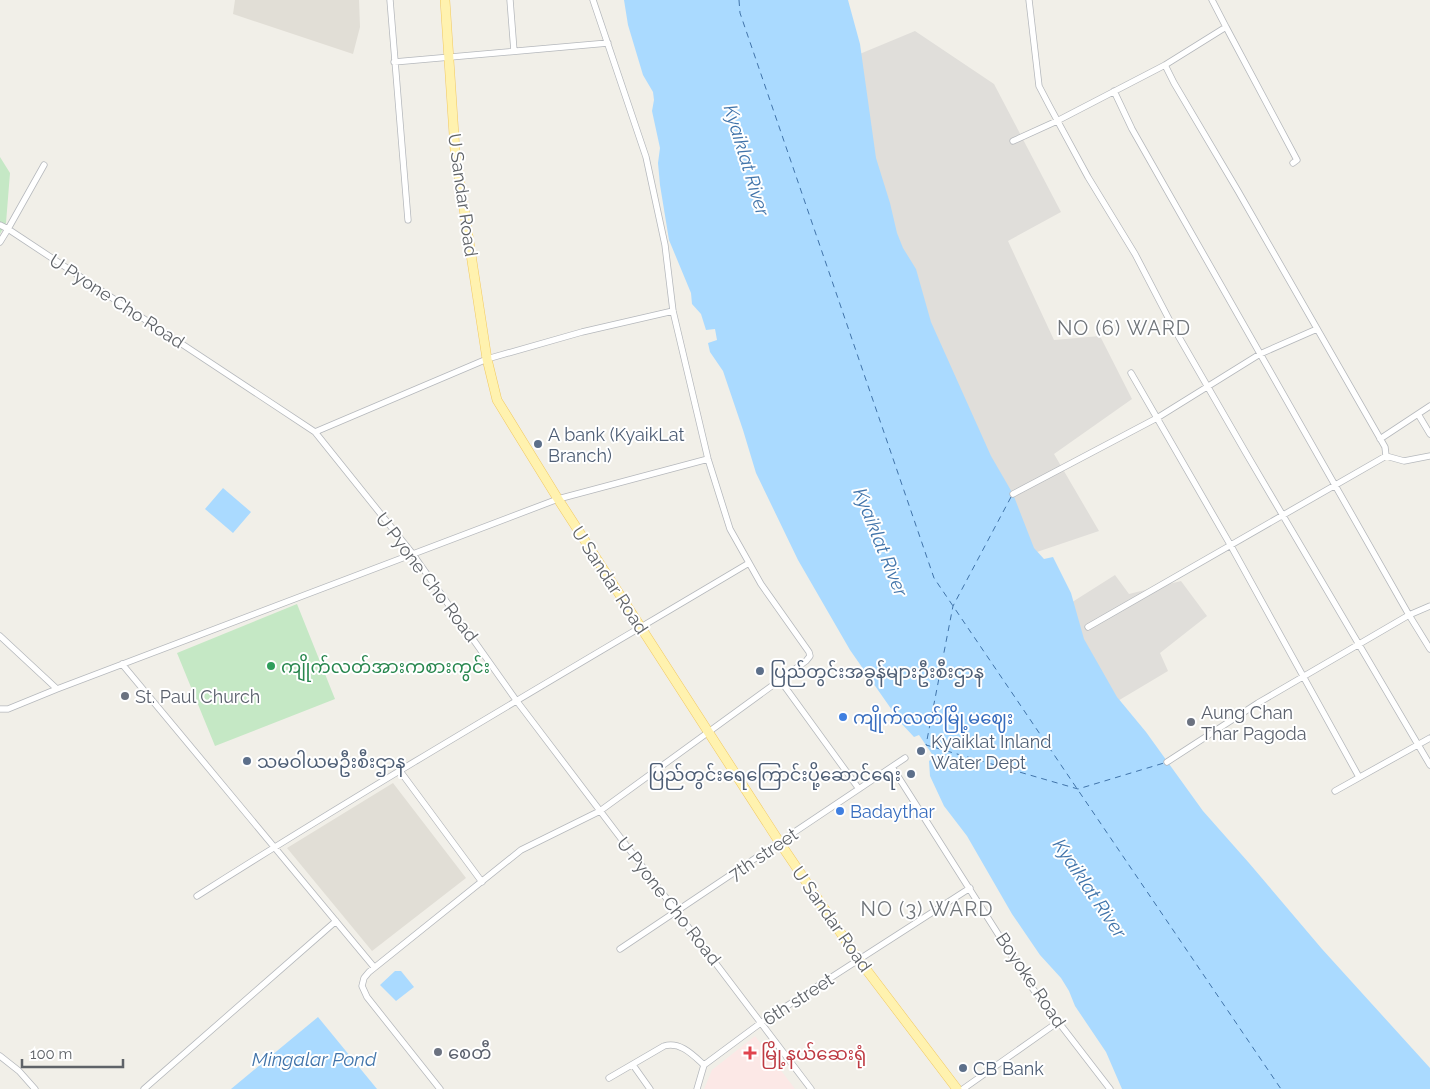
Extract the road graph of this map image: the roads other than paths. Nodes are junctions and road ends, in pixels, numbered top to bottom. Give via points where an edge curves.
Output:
1 (390, 0) edge
2 (444, 0) edge
3 (510, 0) edge
4 (593, 0) edge
5 (1029, 0) edge
6 (1212, 0) edge
7 (1226, 27) junction
8 (608, 43) junction
9 (514, 51) junction
10 (449, 58) junction
11 (394, 62) junction
12 (1165, 65) junction
13 (1114, 91) junction
14 (1057, 121) junction
15 (1013, 142) dead end
16 (1293, 163) dead end
17 (44, 165) dead end
18 (408, 220) dead end
19 (0, 225) edge
20 (8, 230) junction
21 (0, 242) edge
22 (673, 311) junction
23 (1318, 329) junction
24 (1260, 354) junction
25 (488, 359) junction
26 (1131, 373) dead end
27 (1207, 386) junction
28 (1430, 406) edge
29 (1418, 414) junction
30 (1157, 418) junction
31 (315, 432) junction
32 (1430, 434) edge
33 (1380, 439) junction
34 (1386, 456) junction
35 (1430, 456) edge
36 (708, 459) junction
37 (1335, 486) junction
38 (1013, 494) dead end
39 (558, 499) junction
40 (1283, 516) junction
41 (1231, 546) junction
42 (412, 553) junction
43 (748, 563) junction
44 (1430, 606) edge
45 (1409, 615) junction
46 (641, 627) junction
47 (1088, 627) dead end
48 (0, 636) edge
49 (1358, 644) junction
50 (1430, 649) edge
51 (122, 664) junction
52 (1304, 676) junction
53 (780, 680) junction
54 (57, 689) junction
55 (516, 700) junction
56 (0, 709) edge
57 (708, 732) junction
58 (1430, 738) edge
59 (1418, 745) junction
60 (905, 758) dead end
61 (1167, 762) dead end
62 (1430, 765) edge
63 (892, 767) junction
64 (400, 771) junction
65 (1359, 777) junction
66 (859, 789) junction
67 (1335, 791) dead end
68 (600, 811) junction
69 (780, 843) junction
70 (275, 846) junction
71 (482, 882) junction
72 (970, 888) junction
73 (196, 896) dead end
74 (677, 911) junction
75 (336, 921) junction
76 (620, 949) dead end
77 (859, 960) junction
78 (374, 967) junction
79 (762, 1022) junction
80 (1058, 1022) junction
81 (0, 1056) edge
82 (633, 1064) junction
83 (704, 1065) junction
84 (610, 1078) dead end
85 (35, 1089) edge
86 (144, 1089) edge
87 (440, 1089) edge
88 (650, 1089) edge
89 (697, 1089) edge
90 (811, 1089) edge
91 (957, 1089) edge
92 (963, 1089) edge
93 (1110, 1089) edge

1 - 11 street
2 - 10 main road, U Sandar Road
3 - 9 street
4 - 8 street
5 - 14 street via 1039,86
6 - 7 street
7 - 12 street
7 - 16 street via 1298,160
8 - 9 street
8 - 22 street via 646,157 666,245
9 - 10 street
10 - 11 street
10 - 25 main road, U Sandar Road via 455,150
11 - 18 street
12 - 13 street
12 - 23 street
13 - 14 street
13 - 24 street via 1132,129
14 - 15 street
14 - 27 street
17 - 20 street
19 - 20 street, U Pyone Cho Road
20 - 21 street
20 - 31 street, U Pyone Cho Road
22 - 25 street via 582,332
22 - 36 street
23 - 24 street
23 - 33 street
24 - 27 street
24 - 37 street
25 - 31 street
25 - 39 main road, U Sandar Road via 497,400
26 - 30 street
27 - 30 street
27 - 40 street
28 - 29 street
29 - 32 street
29 - 33 street
30 - 38 street
30 - 41 street
31 - 42 street, U Pyone Cho Road
33 - 34 street
34 - 35 street via 1404,461
34 - 37 street
36 - 39 street
36 - 43 street via 730,529
37 - 40 street
37 - 45 street
39 - 42 street
39 - 46 main road, U Sandar Road
40 - 41 street
40 - 49 street
41 - 47 street
41 - 52 street
42 - 51 street
42 - 55 street, U Pyone Cho Road
43 - 46 street
43 - 53 street via 810,654 808,660
44 - 45 street
45 - 49 street
45 - 50 street
46 - 55 street
46 - 57 main road, U Sandar Road
48 - 54 street
49 - 52 street
49 - 59 street
51 - 54 street
51 - 70 street
52 - 61 street
52 - 65 street
53 - 57 street
53 - 66 street
54 - 56 street via 8,709
55 - 64 street
55 - 68 street, U Pyone Cho Road
57 - 68 street
57 - 69 main road, U Sandar Road
58 - 59 street
59 - 62 street
59 - 65 street
60 - 63 street, 7th street
63 - 66 street, 7th street
63 - 72 street, Boyoke Road
64 - 70 street
64 - 71 street
65 - 67 street
66 - 69 street, 7th street
68 - 71 street via 521,850
68 - 74 street, U Pyone Cho Road
69 - 74 street, 7th street
69 - 77 main road, U Sandar Road
70 - 73 street
70 - 75 street
71 - 78 street
72 - 77 street, 6th street
72 - 80 street, Boyoke Road via 1033,989
74 - 76 street, 7th street
74 - 79 street, U Pyone Cho Road
75 - 78 street
75 - 86 street
77 - 79 street, 6th street
77 - 91 main road, U Sandar Road
78 - 87 street via 364,978 363,990
79 - 83 street, 6th street
79 - 90 street, U Pyone Cho Road
80 - 92 street
80 - 93 street, Boyoke Road
81 - 85 street
82 - 83 street via 671,1044
82 - 84 street
82 - 88 street
83 - 89 street

